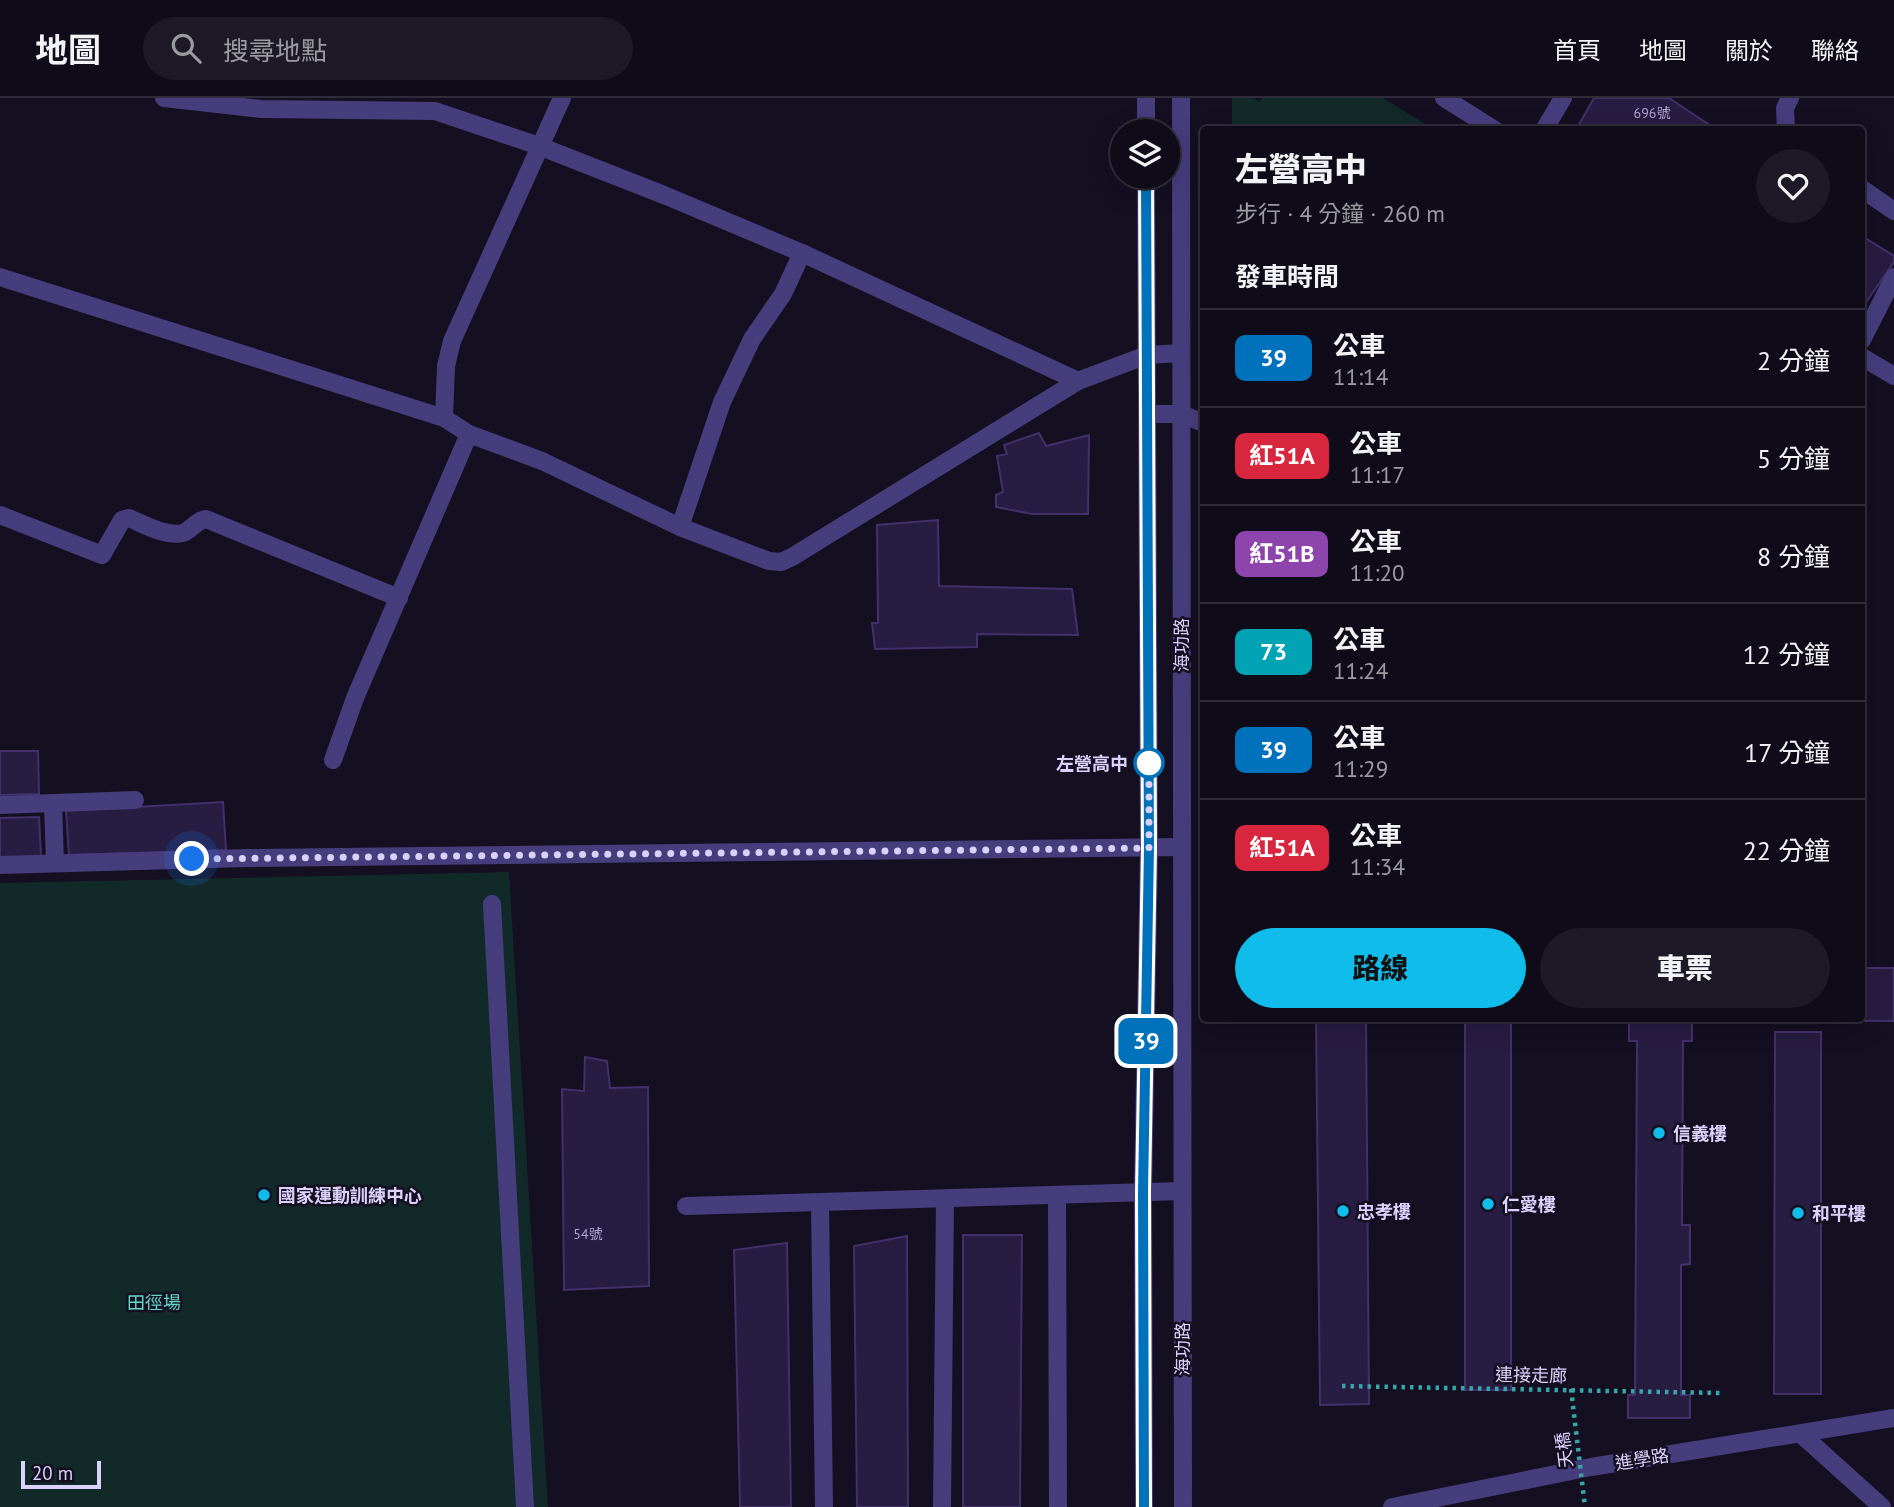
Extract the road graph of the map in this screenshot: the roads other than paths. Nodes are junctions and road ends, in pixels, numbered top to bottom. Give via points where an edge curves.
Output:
1 (164, 98) edge
2 (562, 98) edge
3 (1146, 98) edge
4 (1181, 98) edge
5 (1444, 98) edge
6 (1563, 98) edge
7 (1790, 98) edge
8 (1146, 119) edge
9 (1489, 126) edge
10 (1546, 126) edge
11 (1786, 126) edge
12 (539, 146) junction
13 (1146, 189) edge
14 (1865, 191) edge
15 (1894, 211) edge
16 (802, 253) junction
17 (0, 277) edge
18 (1894, 277) edge
19 (1865, 334) edge
20 (1181, 353) junction
21 (1147, 355) junction
22 (1865, 359) edge
23 (1894, 376) edge
24 (1078, 381) junction
25 (1147, 414) junction
26 (1181, 414) junction
27 (444, 418) junction
28 (1200, 421) edge
29 (469, 434) junction
30 (0, 514) edge
31 (680, 527) junction
32 (399, 597) junction
33 (333, 760) dead end
34 (135, 800) dead end
35 (52, 803) junction
36 (0, 805) edge
37 (1182, 847) junction
38 (1149, 848) junction
39 (55, 863) junction
40 (0, 865) edge
41 (492, 905) dead end
42 (1182, 1191) junction
43 (1143, 1192) junction
44 (1057, 1196) junction
45 (945, 1200) junction
46 (820, 1203) junction
47 (686, 1206) dead end
48 (1894, 1418) edge
49 (1802, 1435) junction
50 (525, 1507) edge
51 (824, 1507) edge
52 (942, 1507) edge
53 (1058, 1507) edge
54 (1144, 1507) edge
55 (1183, 1507) edge
56 (1392, 1507) edge
57 (1882, 1507) edge

1 - 12 street via 261,108 435,111
2 - 12 street
3 - 8 street
4 - 20 street, 海功路
5 - 9 street
6 - 10 street
7 - 11 street
12 - 16 street
12 - 27 street via 452,341
13 - 21 street, 海功路
14 - 15 street
16 - 24 street
16 - 31 street via 722,402
17 - 27 street
18 - 19 street
20 - 21 street
20 - 26 street, 海功路
21 - 24 street
21 - 25 street, 海功路
22 - 23 street
24 - 31 street via 781,562
25 - 26 street
25 - 38 street, 海功路
26 - 28 street
26 - 37 street, 海功路
27 - 29 street
29 - 31 street via 542,461
29 - 32 street
30 - 32 street via 103,555 122,520 174,533 206,519
32 - 33 street
34 - 35 street
35 - 36 street
35 - 39 street
37 - 38 street
37 - 42 street, 海功路
38 - 39 street
38 - 43 street, 海功路
39 - 40 street
41 - 50 street
42 - 43 street
42 - 55 street, 海功路
43 - 44 street
43 - 54 street, 海功路
44 - 45 street
44 - 53 street
45 - 46 street
45 - 52 street
46 - 47 street
46 - 51 street
48 - 49 street, 進學路
49 - 56 street, 進學路 via 1591,1467
49 - 57 street

